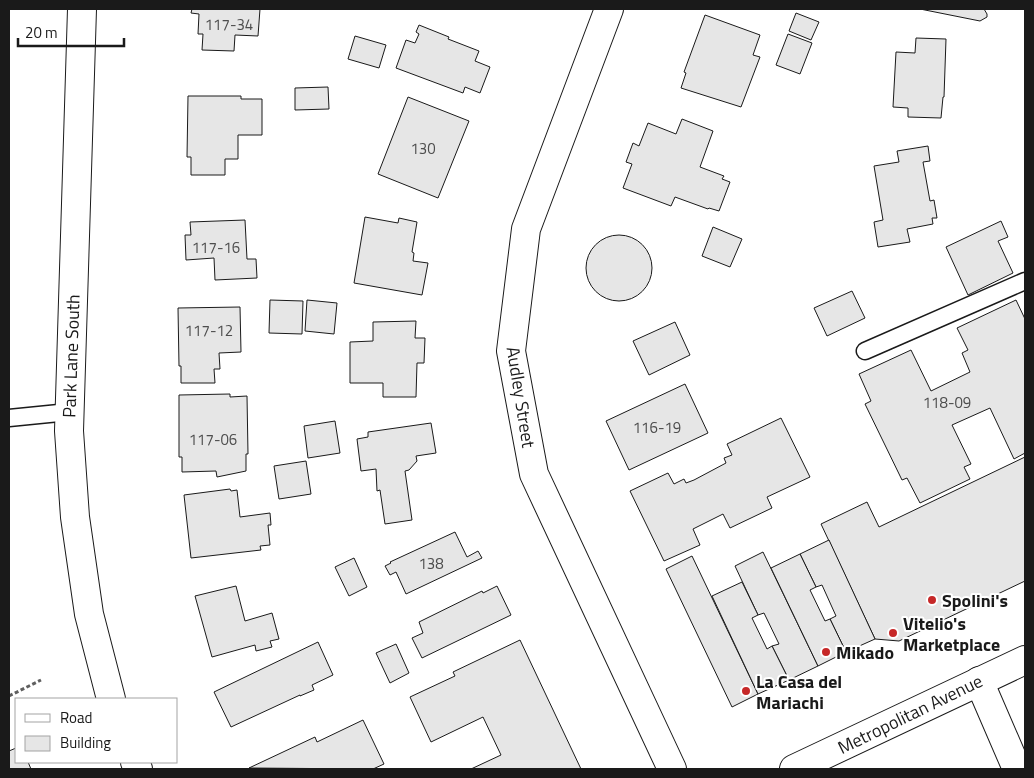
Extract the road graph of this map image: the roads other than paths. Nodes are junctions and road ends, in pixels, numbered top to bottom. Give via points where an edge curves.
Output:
1 (82, 9) edge
2 (609, 9) edge
3 (1025, 281) edge
4 (865, 351) dead end
5 (69, 412) junction
6 (9, 418) edge
7 (1025, 660) edge
8 (978, 681) junction
9 (111, 698) edge
10 (672, 769) edge
11 (794, 769) edge
12 (1017, 769) edge

1 - 5 street, Park Lane South
2 - 10 street, Audley Street via 526,229 511,351 534,474
3 - 4 lane
5 - 6 lane
5 - 9 street, Park Lane South via 75,517 89,614
7 - 8 street, Metropolitan Avenue
8 - 11 street, Metropolitan Avenue
8 - 12 street

